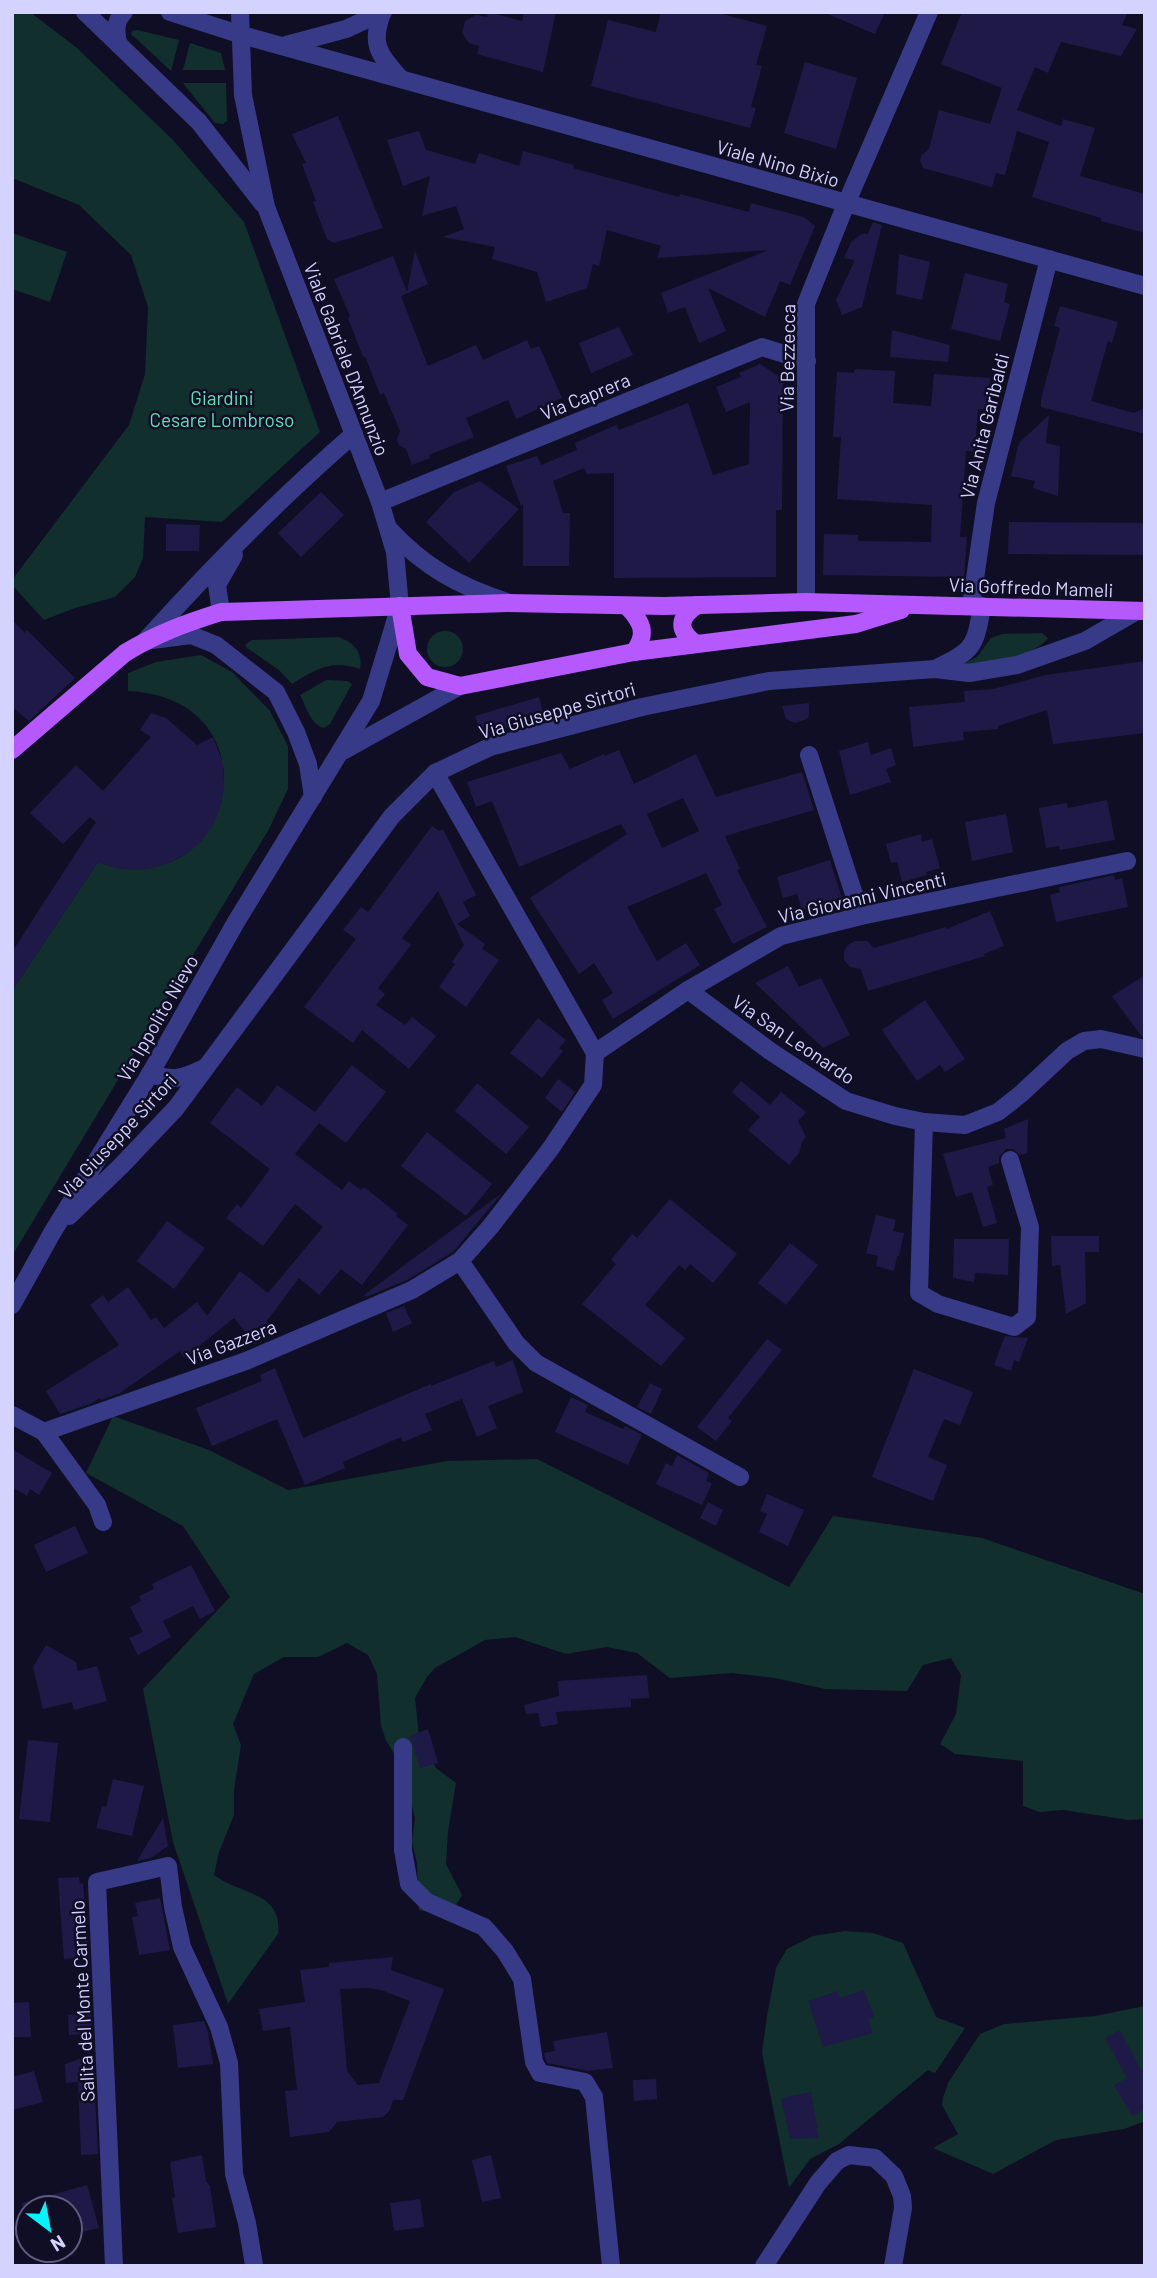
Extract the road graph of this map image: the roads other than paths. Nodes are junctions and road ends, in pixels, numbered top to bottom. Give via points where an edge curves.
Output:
1 (85, 12) edge
2 (124, 12) edge
3 (170, 12) edge
4 (240, 12) edge
5 (929, 12) edge
6 (382, 13) edge
7 (242, 35) junction
8 (118, 45) junction
9 (282, 46) junction
10 (400, 78) junction
11 (846, 204) junction
12 (266, 207) junction
13 (1049, 259) junction
14 (1145, 286) edge
15 (807, 361) junction
16 (354, 433) junction
17 (380, 502) junction
18 (387, 527) junction
19 (244, 537) junction
20 (806, 602) junction
21 (508, 603) junction
22 (697, 605) junction
23 (916, 605) junction
24 (400, 606) junction
25 (627, 606) junction
26 (977, 606) junction
27 (1141, 611) edge
28 (220, 612) junction
29 (145, 641) junction
30 (696, 644) junction
31 (634, 652) junction
32 (935, 670) junction
33 (460, 686) junction
34 (12, 750) edge
35 (340, 752) junction
36 (809, 755) dead end
37 (435, 773) junction
38 (313, 797) junction
39 (1127, 862) dead end
40 (861, 916) junction
41 (688, 990) junction
42 (1145, 1049) edge
43 (595, 1053) junction
44 (210, 1065) junction
45 (150, 1074) junction
46 (924, 1122) junction
47 (1010, 1160) dead end
48 (52, 1233) junction
49 (460, 1261) junction
50 (12, 1305) edge
51 (12, 1415) edge
52 (44, 1432) junction
53 (740, 1477) dead end
54 (103, 1522) dead end
55 (403, 1747) dead end
56 (254, 2265) edge
57 (114, 2266) edge
58 (611, 2266) edge
59 (764, 2266) edge
60 (893, 2266) edge

1 - 8 street, Viale Gabriele D'Annunzio
2 - 8 street via 116,24
3 - 7 street, Viale Nino Bixio
4 - 7 street, Viale Gabriele D'Annunzio
5 - 11 street, Via Bezzecca
6 - 9 street via 346,29
6 - 10 street via 376,29 377,47
7 - 9 street, Viale Nino Bixio
7 - 12 street, Viale Gabriele D'Annunzio via 243,94
8 - 12 street, Viale Gabriele D'Annunzio via 199,122
9 - 10 street, Viale Nino Bixio
10 - 11 street, Viale Nino Bixio
11 - 13 street, Viale Nino Bixio
11 - 15 street, Via Bezzecca via 806,304
12 - 16 street, Viale Gabriele D'Annunzio
13 - 14 street, Viale Nino Bixio
13 - 26 street, Via Anita Garibaldi via 986,503
15 - 17 street, Via Caprera via 762,347
15 - 20 street, Via Bezzecca
16 - 17 street, Viale Gabriele D'Annunzio
16 - 19 street, Via Goffredo Mameli
17 - 18 street, Viale Gabriele D'Annunzio
18 - 21 street, Viale Gabriele D'Annunzio via 432,568
18 - 24 street, Viale Gabriele D'Annunzio via 395,552
19 - 28 street, Via Goffredo Mameli via 217,584
19 - 29 street, Via Goffredo Mameli
20 - 22 main road, Via Goffredo Mameli
20 - 23 main road, Via Goffredo Mameli
21 - 24 main road, Via Goffredo Mameli
21 - 25 main road, Via Goffredo Mameli
22 - 25 main road, Via Goffredo Mameli
22 - 30 main road via 682,620 687,637
23 - 26 main road, Via Goffredo Mameli
23 - 30 main road, Via Goffredo Mameli via 856,624
24 - 28 main road, Via Goffredo Mameli
24 - 33 main road, Via Goffredo Mameli via 408,654 427,677
24 - 35 street, Via Ippolito Nievo via 371,701
25 - 31 main road via 642,625 642,642
26 - 27 main road, Via Goffredo Mameli
26 - 32 street, Via Giuseppe Sirtori via 977,637 972,646
27 - 32 street, Via Giuseppe Sirtori via 1085,641 1017,665 969,673
28 - 29 main road, Via Goffredo Mameli
29 - 34 main road, Via Goffredo Mameli
29 - 38 street via 191,635 216,645 276,692 308,764
30 - 31 main road, Via Goffredo Mameli
31 - 33 main road, Via Goffredo Mameli
32 - 37 street, Via Giuseppe Sirtori via 756,683 490,747
33 - 35 street
35 - 38 street, Via Ippolito Nievo
36 - 40 street
37 - 43 street
37 - 44 street, Via Giuseppe Sirtori via 391,816
38 - 45 street, Via Ippolito Nievo
39 - 40 street, Via Giovanni Vincenti
40 - 41 street, Via Giovanni Vincenti via 781,936
41 - 43 street, Via Giovanni Vincenti
41 - 46 street, Via San Leonardo via 846,1101
42 - 46 street, Via San Leonardo via 1101,1039 1084,1041 998,1112 965,1125
43 - 49 street, Via Gazzera via 593,1085 551,1148
44 - 45 street, Via Giuseppe Sirtori via 182,1079
44 - 48 street, Via Giuseppe Sirtori via 131,1157
45 - 48 street, Via Ippolito Nievo
46 - 47 street via 919,1293 938,1304 1014,1327 1027,1317 1030,1227
48 - 50 street, Via Ippolito Nievo
49 - 52 street, Via Gazzera via 412,1290 246,1361
49 - 53 street via 516,1343 536,1363
51 - 52 street
52 - 54 street via 97,1505
55 - 58 street via 403,1850 409,1884 427,1902 484,1927 505,1951 522,1979 534,2062 540,2073 585,2082 594,2097
56 - 57 street, Salita del Monte Carmelo via 233,2174 229,2063 219,2027 182,1947 168,1866 97,1882
59 - 60 street via 818,2183 837,2161 849,2155 876,2158 894,2176 902,2196

